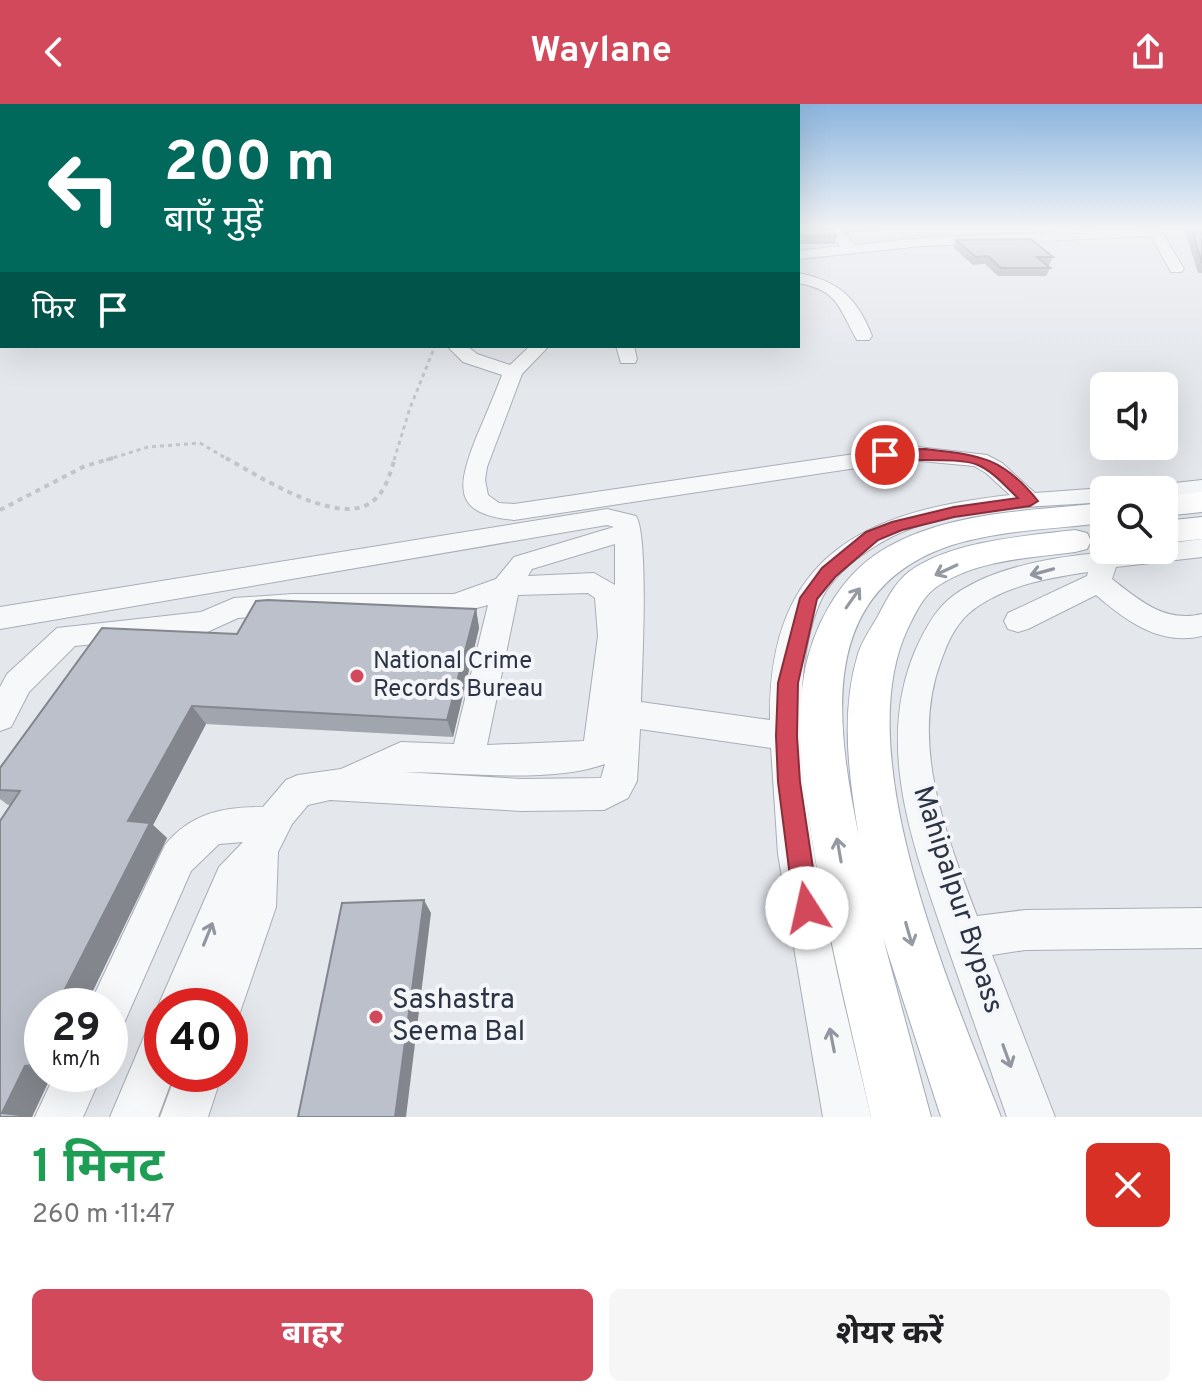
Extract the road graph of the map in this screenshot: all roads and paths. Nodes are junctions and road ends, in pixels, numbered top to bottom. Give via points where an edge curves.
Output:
1 (800, 278) edge
2 (863, 336) dead end
3 (434, 348) edge
4 (458, 348) edge
5 (538, 348) edge
6 (513, 372) junction
7 (1202, 487) edge
8 (1178, 489) edge
9 (1090, 496) edge
10 (1030, 501) junction
11 (1202, 502) edge
12 (1178, 505) edge
13 (0, 510) edge
14 (1090, 515) edge
15 (1202, 528) edge
16 (629, 531) junction
17 (1178, 531) edge
18 (1202, 548) edge
19 (1178, 551) edge
20 (1090, 558) edge
21 (1090, 562) edge
22 (1096, 564) edge
23 (1105, 564) edge
24 (506, 586) junction
25 (0, 618) edge
26 (1018, 621) dead end
27 (1202, 625) edge
28 (625, 713) junction
29 (0, 717) edge
30 (786, 736) junction
31 (467, 759) junction
32 (345, 784) junction
33 (266, 837) junction
34 (1202, 928) edge
35 (965, 938) junction
36 (118, 988) edge
37 (186, 988) edge
38 (228, 988) edge
39 (71, 1092) edge
40 (144, 1092) edge
41 (193, 1092) edge
42 (59, 1117) edge
43 (134, 1117) edge
44 (184, 1117) edge
45 (847, 1117) edge
46 (901, 1117) edge
47 (971, 1117) edge
48 (1031, 1117) edge

1 - 2 street via 822,283 846,300
3 - 13 path via 387,483 372,503 339,511 283,490 200,443 148,447 85,466
4 - 6 street via 470,358
5 - 6 street
6 - 10 street via 473,480 477,498 493,510 514,512 909,453 979,460
7 - 8 street
9 - 10 street
10 - 30 street via 897,526 872,536 828,572 809,598 797,634
11 - 12 main road
46 -> 14 main road via 847,897 820,750 828,654 842,615 862,586 893,560 932,541 988,527
15 - 17 main road
16 - 24 street via 523,563
16 - 25 street via 624,519 607,517
16 - 28 street
18 - 19 street, Mahipalpur Bypass
20 -> 47 main road via 1015,549 960,563 921,581 891,618 873,662 869,753 885,849 922,979
21 -> 35 street, Mahipalpur Bypass via 982,591 963,603 946,619 918,672 912,720 918,787
22 - 26 street
23 - 27 street via 1142,616 1190,630
24 - 29 street via 454,604 234,608 205,622 67,636 18,683
24 - 31 street
24 - 31 street via 594,583 608,594 612,636 601,740 595,753 579,757
28 - 30 street
28 - 32 street via 621,781 604,794 521,795
45 -> 30 street via 801,878
31 - 32 street via 401,757
32 - 33 street via 298,791
33 - 36 street via 214,827 190,840
37 -> 33 street via 223,896
33 - 38 street via 256,907
34 - 35 street via 1025,930
35 -> 48 street, Mahipalpur Bypass
39 - 42 street
40 - 43 street
41 - 44 street

